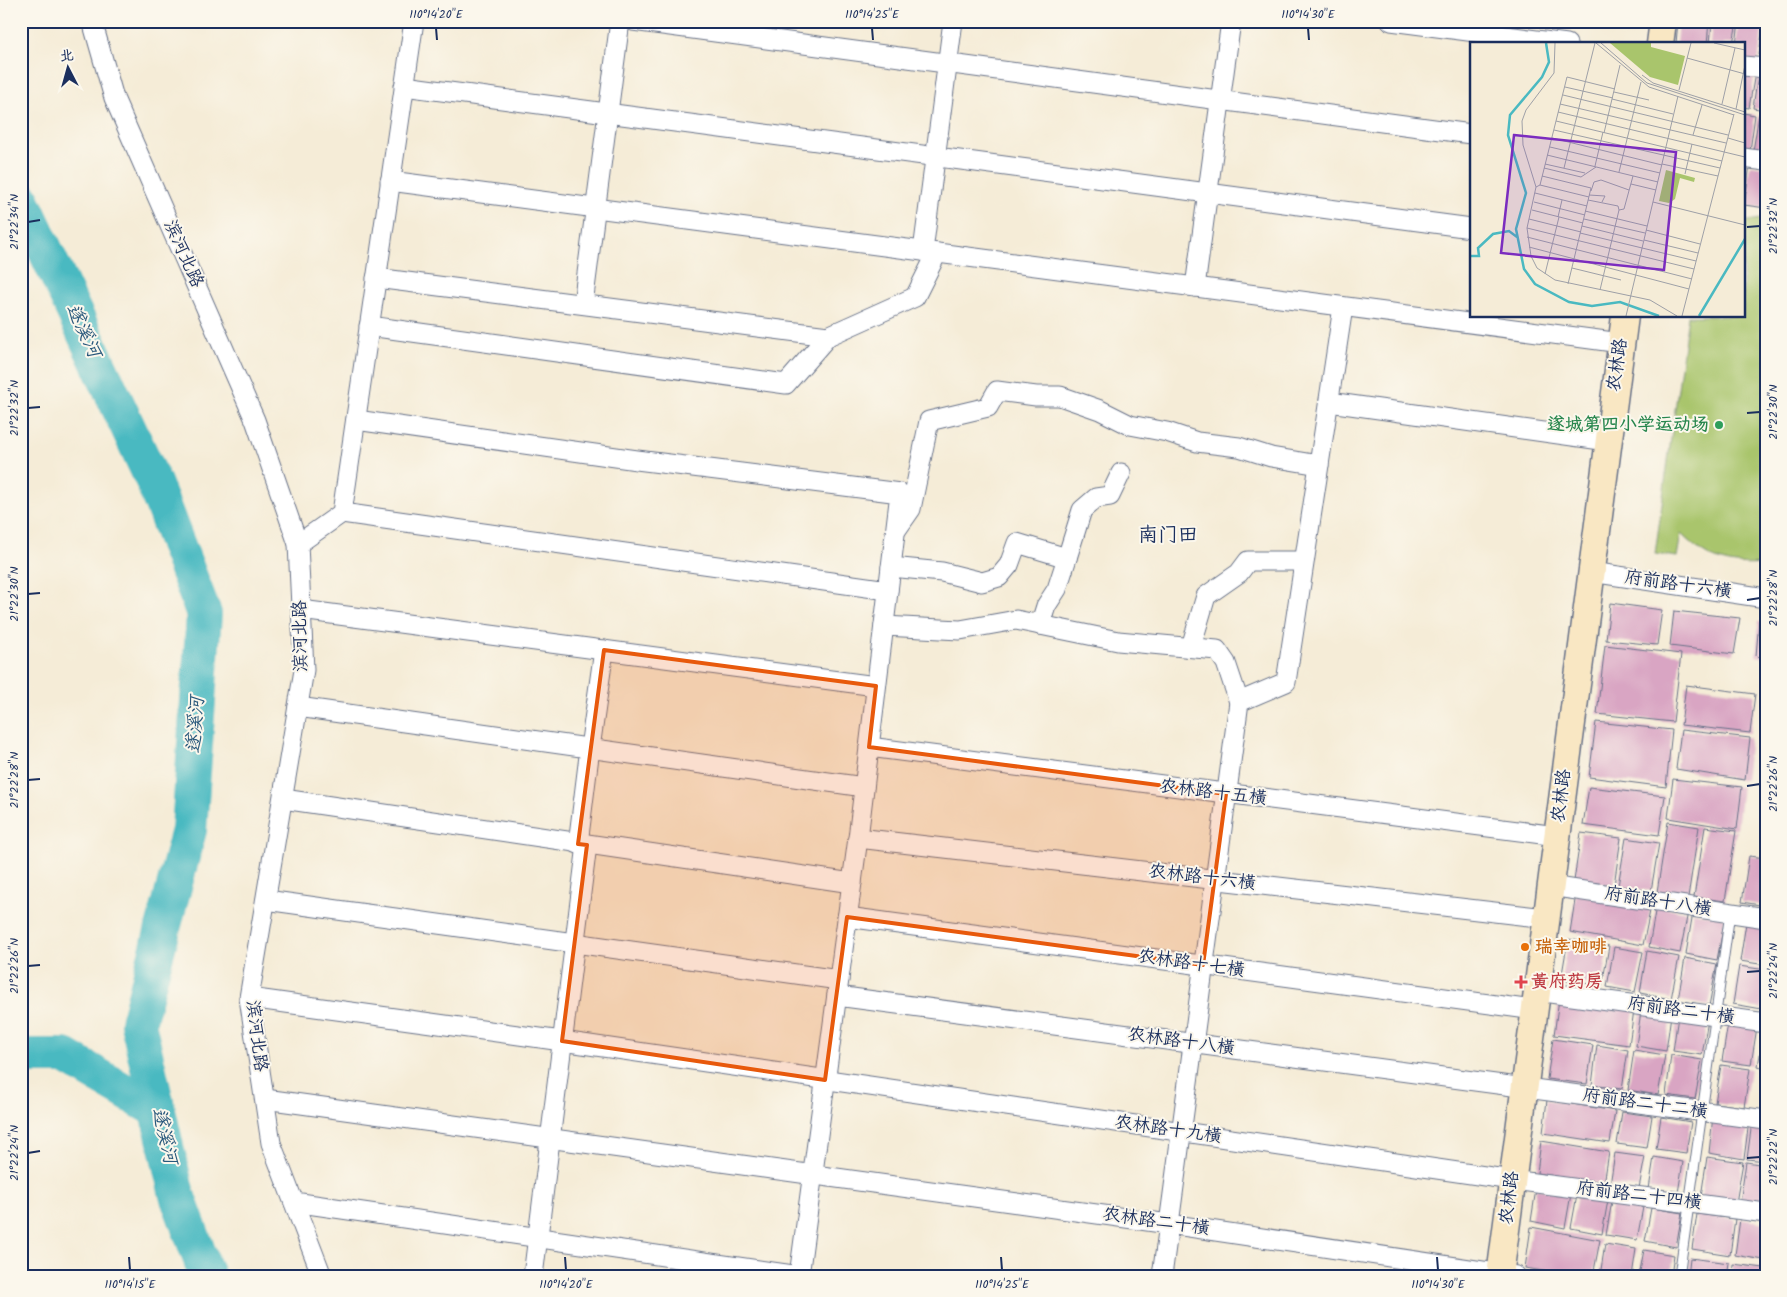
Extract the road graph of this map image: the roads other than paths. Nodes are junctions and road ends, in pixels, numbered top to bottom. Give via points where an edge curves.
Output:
1 (92, 21) edge
2 (414, 21) edge
3 (620, 21) edge
4 (633, 21) edge
5 (953, 21) edge
6 (1231, 21) edge
7 (1391, 21) edge
8 (1663, 21) edge
9 (1551, 42) edge
10 (1660, 42) edge
11 (948, 64) junction
12 (1744, 66) edge
13 (1766, 68) edge
14 (404, 86) junction
15 (1220, 101) junction
16 (608, 113) junction
17 (1470, 134) edge
18 (936, 157) junction
19 (1744, 158) edge
20 (1766, 161) edge
21 (390, 181) junction
22 (1208, 193) junction
23 (596, 208) junction
24 (1470, 228) edge
25 (930, 252) junction
26 (376, 278) junction
27 (1195, 287) junction
28 (584, 304) junction
29 (1343, 307) junction
30 (1625, 318) edge
31 (370, 326) junction
32 (828, 336) junction
33 (1621, 343) junction
34 (1329, 402) junction
35 (356, 420) junction
36 (1608, 441) junction
37 (1319, 465) junction
38 (1121, 473) dead end
39 (342, 513) junction
40 (895, 532) junction
41 (298, 544) junction
42 (1067, 558) junction
43 (1304, 561) junction
44 (891, 567) junction
45 (1591, 572) junction
46 (888, 590) junction
47 (1766, 598) edge
48 (301, 610) junction
49 (1040, 625) junction
50 (884, 626) junction
51 (1190, 647) junction
52 (604, 650) junction
53 (876, 686) junction
54 (1239, 702) junction
55 (298, 707) junction
56 (869, 747) junction
57 (590, 748) junction
58 (864, 787) junction
59 (1226, 794) junction
60 (283, 799) junction
61 (1557, 836) junction
62 (858, 838) junction
63 (583, 844) junction
64 (1215, 879) junction
65 (852, 883) junction
66 (1550, 886) junction
67 (266, 900) junction
68 (1730, 913) junction
69 (847, 918) junction
70 (1546, 918) junction
71 (1766, 918) edge
72 (575, 943) junction
73 (1203, 966) junction
74 (838, 988) junction
75 (249, 998) junction
76 (1535, 1000) junction
77 (1716, 1016) junction
78 (1766, 1023) edge
79 (562, 1041) junction
80 (1193, 1044) junction
81 (825, 1080) junction
82 (1524, 1088) junction
83 (264, 1099) junction
84 (1702, 1112) junction
85 (1766, 1120) edge
86 (1181, 1132) junction
87 (550, 1138) junction
88 (812, 1174) junction
89 (1512, 1180) junction
90 (294, 1202) junction
91 (1690, 1203) junction
92 (1766, 1213) edge
93 (1169, 1224) junction
94 (538, 1238) junction
95 (1505, 1275) edge
96 (322, 1276) edge
97 (533, 1276) edge
98 (799, 1276) edge
99 (1162, 1276) edge
100 (1679, 1276) edge

1 - 41 street, 滨河北路 via 114,98 255,420
2 - 14 street
3 - 16 street
4 - 11 street
5 - 11 street
6 - 15 street
7 - 9 street
8 - 10 street
11 - 15 street
11 - 18 street
12 - 13 street
14 - 16 street
14 - 21 street
15 - 17 street
15 - 22 street
16 - 18 street
16 - 23 street
18 - 22 street
18 - 25 street
19 - 20 street
21 - 23 street
21 - 26 street
22 - 24 street
22 - 27 street
23 - 25 street
23 - 28 street
25 - 27 street
25 - 32 street via 915,297
26 - 28 street
26 - 31 street
27 - 29 street
28 - 32 street
29 - 33 street
29 - 34 street
30 - 33 street, 农林路
31 - 32 street via 786,384
31 - 35 street
33 - 36 street, 农林路
34 - 36 street
34 - 37 street
35 - 39 street
35 - 40 street via 900,493
36 - 45 street, 农林路
37 - 40 street via 1271,457 1240,446 1196,442 1130,424 1060,396 997,391 988,407 929,420 911,509
37 - 43 street
38 - 42 street via 1110,496 1096,498 1082,510
39 - 41 street
39 - 46 street
40 - 44 street
41 - 48 street, 滨河北路
42 - 44 street via 1017,543 1010,565 999,577 982,582 942,572
42 - 49 street
43 - 51 street via 1248,561 1239,573 1206,596
43 - 54 street via 1286,682
44 - 46 street
45 - 47 street, 府前路十六横
45 - 61 street, 农林路
46 - 50 street
48 - 52 street
48 - 55 street, 滨河北路 via 304,670
49 - 50 street via 1016,620 960,630
49 - 51 street via 1118,641
50 - 53 street
51 - 54 street via 1217,650 1226,663
52 - 53 street
52 - 57 street
53 - 56 street
54 - 59 street
55 - 57 street
55 - 60 street, 滨河北路
56 - 58 street
56 - 59 street, 农林路十五横
57 - 58 street
57 - 63 street
58 - 62 street
59 - 61 street, 农林路十五横
59 - 64 street
60 - 63 street
60 - 67 street, 滨河北路
61 - 66 street, 农林路
62 - 64 street, 农林路十六横
62 - 65 street
63 - 65 street
63 - 72 street
64 - 70 street, 农林路十六横
64 - 73 street
65 - 69 street
66 - 68 street, 府前路十八横
66 - 70 street, 农林路
67 - 72 street, 农林路十八横
67 - 75 street, 滨河北路
68 - 71 street, 府前路十八横
68 - 77 lane
69 - 73 street, 农林路十七横
69 - 74 street
70 - 76 street, 农林路
72 - 74 street, 农林路十八横
72 - 79 street
73 - 76 street, 农林路十七横
73 - 80 street
74 - 80 street, 农林路十八横
74 - 81 street
75 - 79 street, 农林路十九横
75 - 83 street, 滨河北路
76 - 77 street, 府前路二十横
76 - 82 street, 农林路
77 - 78 street, 府前路二十横
77 - 84 lane
79 - 81 street, 农林路十九横
79 - 87 street
80 - 82 street, 农林路十八横
80 - 86 street
81 - 86 street, 农林路十九横
81 - 88 street
82 - 84 street, 府前路二十二横
82 - 89 street, 农林路
83 - 87 street, 农林路二十横
83 - 90 street, 滨河北路 via 271,1143
84 - 85 street, 府前路二十二横
84 - 91 lane
86 - 89 street, 农林路十九横
86 - 93 street
87 - 88 street, 农林路二十横
87 - 94 street
88 - 93 street, 农林路二十横
88 - 98 street
89 - 91 street, 府前路二十四横
89 - 95 street, 农林路
90 - 94 street
90 - 96 street, 滨河北路
91 - 92 street, 府前路二十四横
91 - 100 lane
93 - 95 street, 农林路二十横
93 - 99 street
94 - 97 street
94 - 98 street

